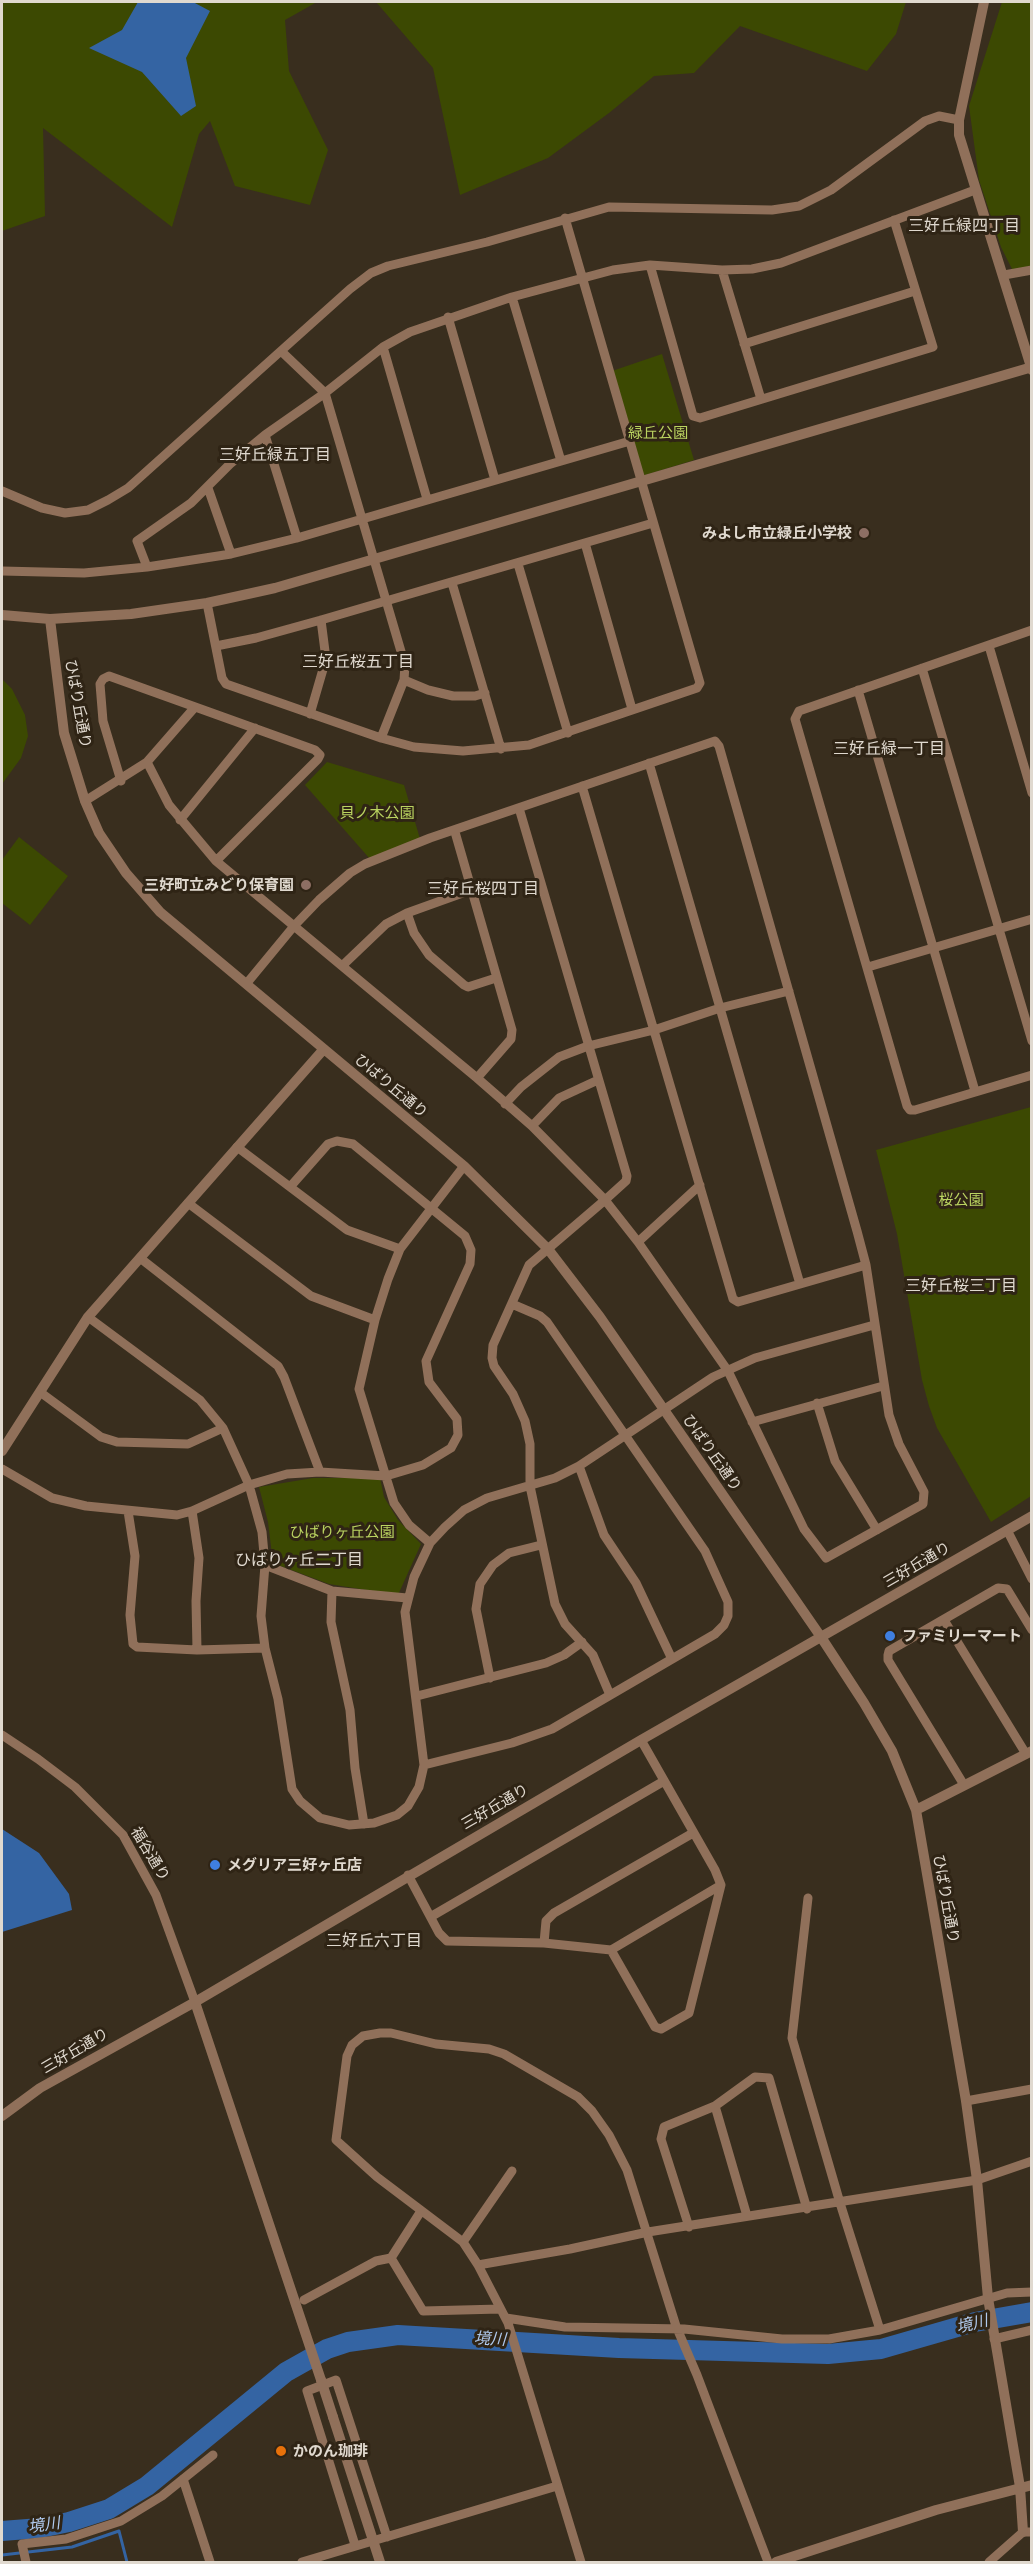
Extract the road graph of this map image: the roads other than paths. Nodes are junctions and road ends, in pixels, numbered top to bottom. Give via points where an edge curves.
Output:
1 (984, 2) edge
2 (959, 120) junction
3 (975, 190) junction
4 (565, 218) junction
5 (894, 220) junction
6 (651, 265) junction
7 (722, 270) junction
8 (1032, 270) edge
9 (1004, 275) junction
10 (582, 278) junction
11 (915, 291) junction
12 (512, 297) junction
13 (448, 317) junction
14 (744, 344) junction
15 (383, 347) junction
16 (281, 351) junction
17 (1031, 368) edge
18 (325, 393) junction
19 (761, 399) junction
20 (265, 435) junction
21 (630, 441) junction
22 (561, 461) junction
23 (495, 480) junction
24 (642, 481) junction
25 (208, 488) junction
26 (2, 491) edge
27 (427, 499) junction
28 (362, 519) junction
29 (654, 523) junction
30 (297, 538) junction
31 (585, 543) junction
32 (231, 554) junction
33 (375, 559) junction
34 (518, 564) junction
35 (147, 567) junction
36 (2, 572) edge
37 (452, 583) junction
38 (388, 600) junction
39 (207, 603) junction
40 (2, 615) edge
41 (50, 619) junction
42 (321, 620) junction
43 (1032, 630) edge
44 (216, 646) junction
45 (989, 646) junction
46 (922, 668) junction
47 (404, 680) junction
48 (858, 690) junction
49 (485, 693) junction
50 (195, 707) junction
51 (632, 709) junction
52 (310, 714) junction
53 (255, 728) junction
54 (568, 733) junction
55 (381, 738) junction
56 (501, 749) junction
57 (147, 762) junction
58 (649, 763) junction
59 (121, 781) junction
60 (582, 786) junction
61 (1032, 793) edge
62 (85, 801) junction
63 (519, 808) junction
64 (180, 820) junction
65 (455, 832) junction
66 (216, 861) junction
67 (471, 890) junction
68 (407, 913) junction
69 (1032, 919) edge
70 (294, 926) junction
71 (999, 929) junction
72 (933, 949) junction
73 (342, 966) junction
74 (868, 967) junction
75 (496, 978) junction
76 (247, 983) junction
77 (789, 991) junction
78 (720, 1008) junction
79 (654, 1030) junction
80 (1032, 1041) edge
81 (588, 1046) junction
82 (323, 1050) junction
83 (1032, 1075) edge
84 (477, 1078) junction
85 (598, 1080) junction
86 (975, 1091) junction
87 (506, 1104) junction
88 (532, 1126) junction
89 (237, 1146) junction
90 (464, 1166) junction
91 (700, 1185) junction
92 (290, 1187) junction
93 (605, 1200) junction
94 (188, 1203) junction
95 (431, 1207) junction
96 (638, 1242) junction
97 (400, 1249) junction
98 (548, 1249) junction
99 (140, 1258) junction
100 (866, 1265) junction
101 (800, 1284) junction
102 (512, 1304) junction
103 (88, 1317) junction
104 (375, 1320) junction
105 (874, 1325) junction
106 (728, 1371) junction
107 (883, 1386) junction
108 (40, 1392) junction
109 (817, 1402) junction
110 (663, 1409) junction
111 (752, 1422) junction
112 (223, 1428) junction
113 (625, 1434) junction
114 (2, 1451) edge
115 (579, 1466) junction
116 (2, 1469) edge
117 (320, 1472) junction
118 (386, 1476) junction
119 (249, 1485) junction
120 (530, 1486) junction
121 (128, 1511) junction
122 (192, 1511) junction
123 (1032, 1516) edge
124 (877, 1530) junction
125 (1007, 1530) junction
126 (430, 1543) junction
127 (541, 1545) junction
128 (265, 1565) junction
129 (1029, 1567) edge
130 (1032, 1579) edge
131 (332, 1591) junction
132 (407, 1598) junction
133 (944, 1620) junction
134 (1032, 1630) edge
135 (821, 1637) junction
136 (582, 1642) junction
137 (265, 1648) junction
138 (197, 1650) junction
139 (671, 1657) junction
140 (490, 1678) junction
141 (610, 1695) junction
142 (417, 1696) junction
143 (5, 1737) edge
144 (641, 1740) junction
145 (2, 1749) edge
146 (1029, 1752) edge
147 (424, 1765) junction
148 (664, 1781) junction
149 (964, 1785) junction
150 (916, 1810) junction
151 (364, 1824) junction
152 (693, 1833) junction
153 (408, 1875) junction
154 (721, 1885) junction
155 (808, 1898) dead end
156 (432, 1916) junction
157 (544, 1943) junction
158 (611, 1950) junction
159 (195, 2002) junction
160 (1032, 2089) edge
161 (966, 2101) junction
162 (715, 2106) junction
163 (2, 2116) edge
164 (1032, 2161) edge
165 (512, 2171) dead end
166 (977, 2181) junction
167 (840, 2203) junction
168 (807, 2208) junction
169 (421, 2211) junction
170 (747, 2216) junction
171 (688, 2227) junction
172 (648, 2232) junction
173 (463, 2242) junction
174 (391, 2258) junction
175 (478, 2265) junction
176 (1032, 2292) edge
177 (988, 2298) junction
178 (304, 2300) dead end
179 (500, 2309) junction
180 (507, 2321) junction
181 (880, 2330) junction
182 (1032, 2330) edge
183 (679, 2334) junction
184 (994, 2339) junction
185 (213, 2455) dead end
186 (183, 2479) junction
187 (557, 2486) junction
188 (1026, 2486) edge
189 (1027, 2532) edge
190 (387, 2536) junction
191 (372, 2541) junction
192 (355, 2545) junction
193 (26, 2562) edge
194 (210, 2562) edge
195 (302, 2562) edge
196 (380, 2562) edge
197 (582, 2562) edge
198 (768, 2562) edge
199 (776, 2562) edge
200 (989, 2562) edge

1 - 2 street
2 - 3 street via 959,135
2 - 4 street via 939,116 926,122 831,190 799,206 772,210 609,207
3 - 5 street
3 - 9 street
4 - 10 street
4 - 16 street via 371,273
5 - 7 street via 781,263
5 - 11 street
6 - 7 street
6 - 10 street
6 - 19 street via 693,416 700,418
7 - 14 street
8 - 9 street
9 - 17 street
10 - 12 street
10 - 21 street
11 - 14 street
11 - 19 street via 933,347
12 - 13 street
12 - 22 street
13 - 15 street
13 - 23 street
14 - 19 street
15 - 18 street
15 - 27 street
16 - 18 street
16 - 26 street via 128,488 108,500 88,510 65,513
17 - 24 street
18 - 20 street
18 - 28 street
20 - 25 street
20 - 30 street
21 - 22 street
21 - 24 street
22 - 23 street
23 - 27 street
24 - 29 street
24 - 33 street
25 - 32 street
25 - 35 street via 137,541
27 - 28 street
28 - 30 street
28 - 33 street
29 - 31 street
29 - 51 street via 699,686
30 - 32 street
31 - 34 street
31 - 51 street
32 - 35 street
33 - 38 street
33 - 39 street
34 - 37 street
34 - 54 street
35 - 36 street via 84,573
37 - 38 street
37 - 49 street
38 - 42 street
38 - 47 street via 405,665
39 - 41 street via 131,614
39 - 44 street
40 - 41 street
41 - 62 street, ひばり丘通り via 64,733
42 - 44 street
42 - 52 street via 326,659
43 - 45 street
44 - 52 street via 226,684
45 - 46 street
45 - 61 street
46 - 48 street
46 - 71 street
47 - 49 street via 453,696
47 - 55 street
48 - 72 street
48 - 74 street via 799,711 795,719
49 - 56 street
50 - 53 street
50 - 57 street
50 - 59 street via 109,676 103,679 100,684 104,727
51 - 54 street
52 - 55 street
53 - 64 street
53 - 66 street via 320,755
54 - 56 street
55 - 56 street via 438,750
57 - 59 street
57 - 64 street via 160,791
58 - 60 street
58 - 77 street via 716,741
58 - 78 street
59 - 62 street
60 - 63 street
60 - 79 street
62 - 76 street, ひばり丘通り via 99,833 126,873 160,912
63 - 65 street
63 - 81 street
64 - 66 street
65 - 67 street
65 - 70 street via 365,864 333,886
66 - 70 street
67 - 68 street
67 - 75 street
68 - 73 street via 379,929
68 - 75 street via 424,949 464,985
69 - 71 street
70 - 73 street
70 - 76 street
71 - 72 street
71 - 80 street
72 - 74 street
72 - 86 street
73 - 84 street
74 - 86 street via 910,1110
75 - 84 street via 512,1035
76 - 82 street, ひばり丘通り
77 - 78 street
77 - 100 street
78 - 79 street
78 - 101 street
79 - 81 street
79 - 91 street
81 - 85 street
81 - 87 street via 549,1063
82 - 89 street
82 - 90 street, ひばり丘通り
83 - 86 street
84 - 87 street
85 - 88 street via 559,1098
85 - 93 street via 627,1176
87 - 88 street
88 - 93 street
89 - 92 street
89 - 94 street
90 - 95 street
90 - 98 street, ひばり丘通り
91 - 96 street
91 - 101 street via 736,1302
92 - 95 street via 325,1146 344,1142 360,1148
92 - 97 street via 347,1230
93 - 96 street
93 - 98 street
94 - 99 street
94 - 104 street via 311,1296
95 - 97 street
95 - 118 street via 465,1236 471,1250 468,1270 426,1360 429,1382 457,1419 458,1435 452,1448 431,1461
96 - 106 street
97 - 104 street
98 - 102 street via 529,1265
98 - 110 street, ひばり丘通り
99 - 103 street
99 - 117 street via 278,1366
100 - 101 street
100 - 105 street
102 - 113 street via 547,1322
102 - 120 street via 493,1345 492,1358 525,1421 530,1444
103 - 108 street
103 - 112 street via 200,1400
104 - 118 street via 359,1389
105 - 106 street via 764,1355
105 - 107 street
106 - 110 street
106 - 111 street
107 - 109 street
107 - 124 street via 898,1444 925,1496 921,1505
108 - 112 street via 101,1437 117,1442 188,1444
108 - 114 street
109 - 111 street
109 - 124 street via 835,1461
110 - 113 street
110 - 135 street, ひばり丘通り
111 - 124 street via 804,1529 826,1558
112 - 119 street
113 - 115 street
113 - 139 street via 705,1551 728,1602 728,1616 721,1629
115 - 120 street
115 - 139 street via 604,1535 636,1583
116 - 121 street via 52,1498
117 - 118 street
117 - 119 street via 296,1472
118 - 126 street via 401,1516
119 - 122 street
119 - 128 street via 262,1532
120 - 126 street via 473,1504
120 - 127 street
121 - 122 street via 177,1515
121 - 138 street via 135,1556 130,1615 133,1644
122 - 138 street via 199,1551
123 - 125 street, 三好丘通り
125 - 129 street
125 - 135 street, 三好丘通り
126 - 132 street
127 - 136 street via 555,1604 565,1624
127 - 140 street via 509,1552 493,1565 480,1584 476,1609
128 - 131 street
128 - 137 street via 261,1616
129 - 130 street
131 - 132 street
131 - 151 street via 332,1622 350,1710
132 - 142 street via 405,1631
133 - 134 street via 1002,1587
133 - 146 street
133 - 149 street via 889,1651 888,1660
135 - 144 street, 三好丘通り
135 - 150 street, ひばり丘通り via 892,1751
136 - 140 street via 556,1659
136 - 141 street via 593,1655
137 - 138 street
137 - 151 street via 278,1699 292,1789 320,1818 333,1823
139 - 141 street
140 - 142 street
141 - 147 street via 552,1729
142 - 147 street
143 - 145 street
143 - 159 street, 福谷通り via 75,1787 123,1835 156,1895
144 - 148 street
144 - 153 street, 三好丘通り
146 - 149 street
147 - 151 street via 419,1788 408,1806 385,1821
148 - 152 street
148 - 156 street
149 - 150 street
150 - 161 street, ひばり丘通り
152 - 154 street
152 - 157 street via 554,1913 546,1921
153 - 156 street
153 - 159 street, 三好丘通り
154 - 158 street
154 - 158 street via 688,2013 661,2029 655,2027
155 - 167 street via 792,2038
156 - 157 street via 447,1941
157 - 158 street
159 - 163 street, 三好丘通り via 40,2088
159 - 191 street, bridge
160 - 161 street
161 - 166 street, ひばり丘通り
162 - 168 street via 755,2077 769,2078
162 - 170 street
162 - 171 street via 664,2127 661,2139
164 - 166 street
165 - 173 street
166 - 167 street
166 - 177 street, ひばり丘通り
167 - 168 street
167 - 181 street
168 - 170 street
169 - 172 street via 336,2140 347,2056 357,2041 371,2034 391,2033 436,2044 489,2049 520,2062 578,2097 609,2135 627,2170
169 - 173 street
169 - 174 street
170 - 171 street
171 - 172 street
172 - 175 street
172 - 183 street
173 - 175 street
174 - 178 street via 375,2261
174 - 179 street via 423,2311
175 - 179 street
176 - 177 street
177 - 181 street
177 - 184 street, ひばり丘通り
179 - 180 street
180 - 183 street
180 - 187 street
181 - 183 street via 817,2339
182 - 184 street
183 - 198 street
184 - 188 street, ひばり丘通り
185 - 186 street
186 - 193 street via 138,2512 107,2527 66,2539 22,2544
186 - 194 street
187 - 190 street
187 - 197 street
188 - 189 street, ひばり丘通り
188 - 199 street
189 - 200 street
190 - 191 street
190 - 192 street via 336,2380 307,2391
191 - 192 street
191 - 196 street
192 - 195 street

